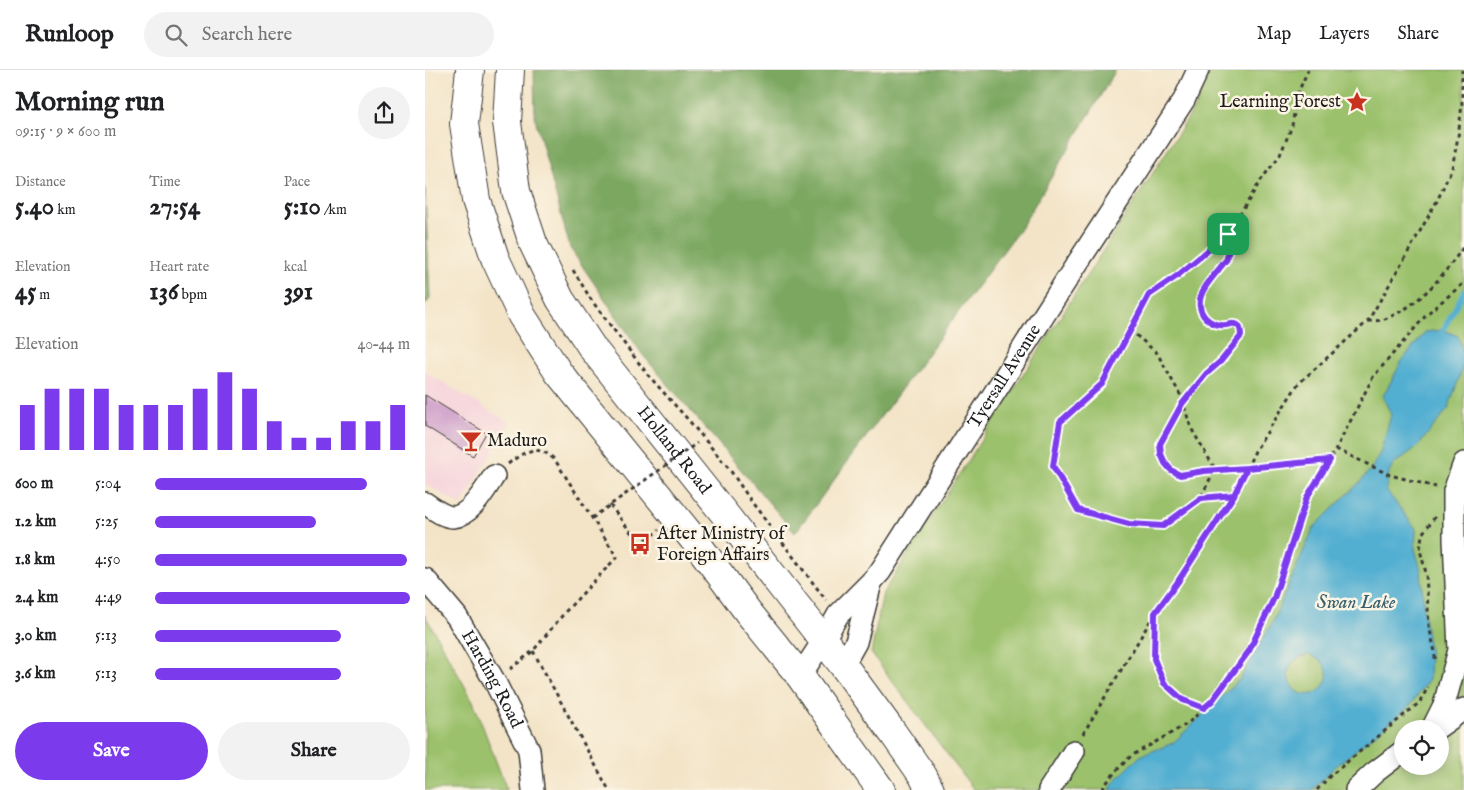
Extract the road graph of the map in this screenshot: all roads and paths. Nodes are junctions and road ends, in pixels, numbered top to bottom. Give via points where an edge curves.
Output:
1 (470, 70) edge
2 (509, 70) edge
3 (1198, 70) edge
4 (1308, 70) edge
5 (1461, 70) edge
6 (1463, 104) edge
7 (1228, 234) junction
8 (1464, 246) edge
9 (570, 264) dead end
10 (1464, 283) edge
11 (1368, 321) junction
12 (1130, 330) junction
13 (697, 443) dead end
14 (1336, 449) junction
15 (1330, 460) junction
16 (1464, 463) edge
17 (1247, 468) junction
18 (494, 476) joint
19 (1454, 491) junction
20 (1234, 495) junction
21 (1201, 498) junction
22 (425, 503) edge
23 (610, 505) junction
24 (592, 518) junction
25 (641, 544) dead end
26 (425, 579) edge
27 (871, 582) junction
28 (1155, 613) junction
29 (838, 615) junction
30 (823, 641) junction
31 (533, 651) junction
32 (843, 666) junction
33 (1435, 667) dead end
34 (799, 676) junction
35 (1431, 681) dead end
36 (495, 682) junction
37 (1204, 708) junction
38 (1464, 709) edge
39 (1438, 720) edge
40 (1448, 720) edge
41 (1073, 751) joint
42 (1394, 758) edge
43 (533, 790) edge
44 (609, 790) edge
45 (881, 790) edge
46 (930, 790) edge
47 (1049, 790) edge
48 (1103, 790) edge
49 (1317, 790) edge
50 (1356, 790) edge

1 - 34 main road via 464,124 476,200 495,258 522,316 558,372
2 - 30 main road, Holland Road via 507,122 516,191 533,243 560,299 593,349
3 - 27 street, Tyersall Avenue via 1184,100
4 - 7 path via 1297,95 1292,126 1279,155
5 - 6 path
6 - 11 path via 1452,168 1437,201
7 - 12 path, bridge via 1149,295
7 - 17 path via 1228,257 1201,294 1200,310 1204,317 1217,325 1236,324 1241,336 1182,404 1160,444 1165,463 1180,475
8 - 11 path via 1435,283 1411,305 1386,319
9 - 29 path via 592,301 648,375 730,470
10 - 14 path via 1428,313 1373,377
11 - 17 path via 1298,384
12 - 21 path, bridge via 1157,353 1181,396 1191,428 1215,469
12 - 21 path, bridge via 1102,384 1060,422 1053,466 1078,510 1129,524 1163,526
13 - 23 path, bridge
14 - 15 path
14 - 19 path via 1391,475
15 - 17 path
15 - 37 path via 1307,497 1274,598 1249,651
16 - 19 street
17 - 20 path
18 - 22 street via 464,514 447,516
18 - 24 path via 522,454 543,451 555,460
19 - 33 path via 1422,534 1420,550 1426,573
19 - 39 street via 1459,650
20 - 21 path
20 - 28 path
23 - 24 path, bridge
23 - 25 path
24 - 31 path via 617,557
26 - 36 street, Harding Road via 457,618
27 - 29 street, Tyersall Avenue
27 - 32 street via 856,642
28 - 37 path via 1154,659 1164,683 1183,700
28 - 41 path
29 - 30 street, Tyersall Avenue
30 - 32 main road, Holland Road
30 - 34 street, Tyersall Avenue
31 - 36 path
31 - 44 path
32 - 46 main road, Holland Road via 903,747
34 - 45 main road
35 - 49 path via 1420,702
36 - 43 street, Harding Road via 529,750
37 - 48 path via 1187,724 1131,756
38 - 40 street
41 - 47 street
42 - 50 street

